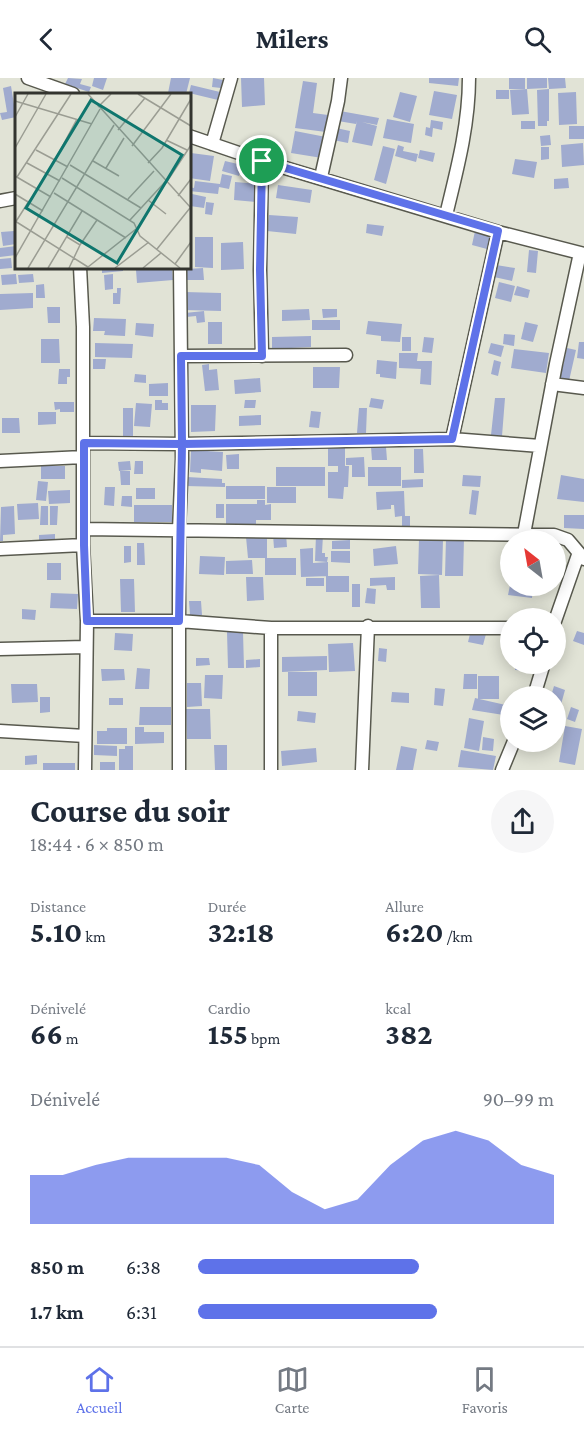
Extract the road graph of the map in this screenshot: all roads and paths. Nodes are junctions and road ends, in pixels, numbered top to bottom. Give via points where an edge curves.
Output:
1 (28, 78) edge
2 (231, 78) edge
3 (341, 78) edge
4 (469, 78) edge
5 (55, 83) edge
6 (70, 93) edge
7 (190, 136) edge
8 (212, 144) junction
9 (262, 161) junction
10 (321, 177) junction
11 (15, 198) edge
12 (0, 201) edge
13 (446, 215) junction
14 (498, 231) junction
15 (582, 253) edge
16 (80, 268) edge
17 (180, 268) edge
18 (181, 356) junction
19 (262, 356) junction
20 (346, 356) dead end
21 (552, 384) junction
22 (584, 388) edge
23 (452, 439) junction
24 (84, 443) junction
25 (182, 444) junction
26 (540, 446) junction
27 (83, 457) junction
28 (0, 461) edge
29 (83, 529) junction
30 (525, 530) edge
31 (179, 531) junction
32 (500, 534) edge
33 (566, 539) edge
34 (84, 545) junction
35 (0, 549) edge
36 (581, 557) edge
37 (560, 608) edge
38 (87, 621) junction
39 (179, 621) junction
40 (368, 626) junction
41 (271, 628) junction
42 (500, 628) edge
43 (86, 647) junction
44 (0, 649) edge
45 (0, 731) edge
46 (86, 736) junction
47 (509, 752) edge
48 (85, 770) edge
49 (179, 770) edge
50 (271, 770) edge
51 (362, 770) edge
52 (502, 770) edge

1 - 5 street
2 - 8 street
3 - 10 street
4 - 13 street via 462,150
5 - 6 street
7 - 8 street
8 - 9 street
9 - 10 street
9 - 19 street
10 - 13 street
11 - 12 street
13 - 14 street
14 - 15 street
14 - 23 street
15 - 21 street
16 - 24 street
17 - 18 street
18 - 19 street
18 - 25 street
19 - 20 street
21 - 22 street
21 - 26 street
23 - 25 street
23 - 26 street
24 - 25 street
24 - 27 street
25 - 31 street
26 - 30 street
27 - 28 street
27 - 29 street
29 - 31 street
29 - 34 street
31 - 32 street
31 - 39 street
33 - 36 street
34 - 35 street
34 - 38 street
36 - 37 street
38 - 39 street
38 - 43 street
39 - 41 street
39 - 49 street
40 - 41 street
40 - 42 street
40 - 51 street
41 - 50 street
43 - 44 street
43 - 46 street
45 - 46 street
46 - 48 street
47 - 52 street

